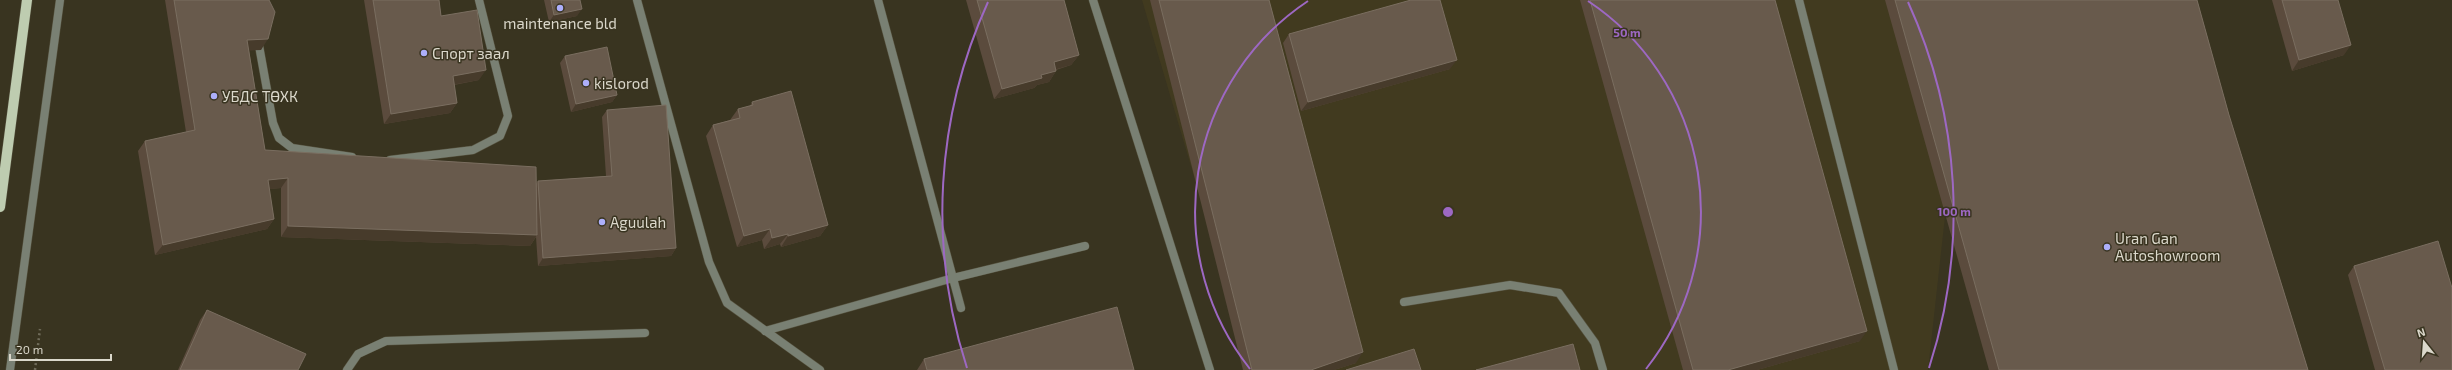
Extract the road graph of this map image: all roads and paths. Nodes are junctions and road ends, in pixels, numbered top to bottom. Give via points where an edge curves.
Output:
1 (28, 0) edge
2 (60, 0) edge
3 (479, 0) edge
4 (637, 0) edge
5 (878, 0) edge
6 (1093, 0) edge
7 (1799, 0) edge
8 (256, 31) edge
9 (360, 158) edge
10 (382, 161) edge
11 (0, 206) edge
12 (1085, 246) dead end
13 (954, 278) junction
14 (1404, 302) dead end
15 (961, 308) dead end
16 (765, 331) junction
17 (645, 333) dead end
18 (10, 370) edge
19 (347, 370) edge
20 (820, 370) edge
21 (1210, 370) edge
22 (1603, 370) edge
23 (1894, 370) edge

1 - 11 main road
2 - 18 street
3 - 10 street via 508,116 500,136 472,150
4 - 16 street via 709,262 728,303
5 - 13 street
6 - 21 street
7 - 23 street
8 - 9 street via 272,123 279,138 292,148
12 - 13 street
13 - 15 street
13 - 16 street
14 - 22 street via 1510,285 1559,294 1596,343
16 - 20 street
17 - 19 street via 386,341 358,354

